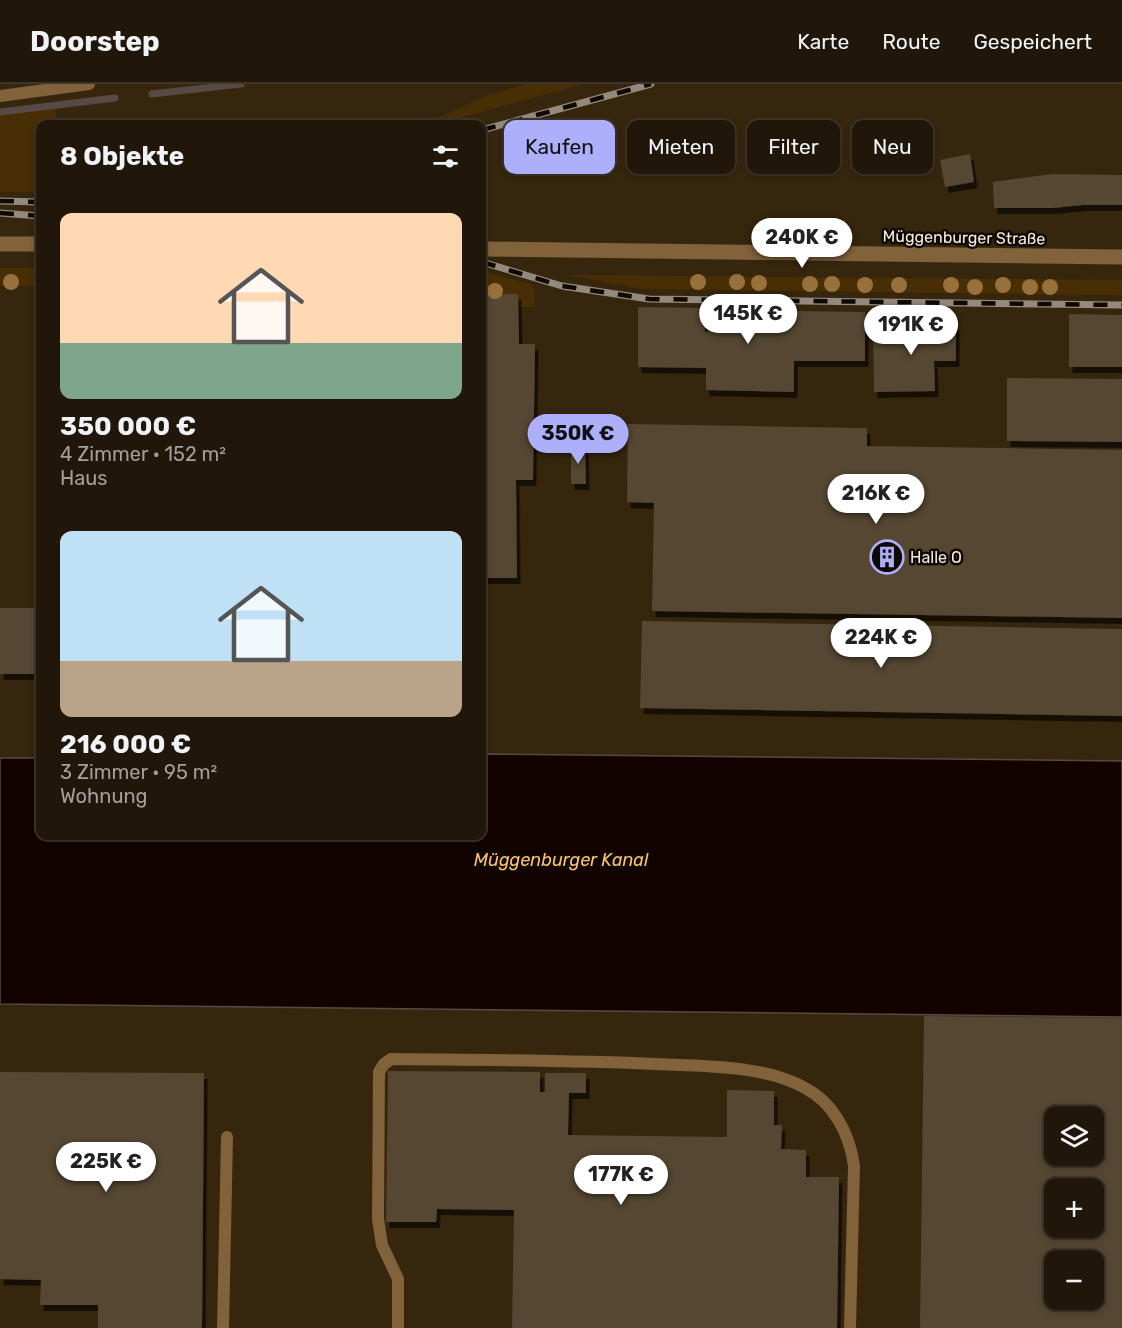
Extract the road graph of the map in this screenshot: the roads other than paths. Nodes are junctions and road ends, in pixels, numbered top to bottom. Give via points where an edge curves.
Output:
1 (89, 84) edge
2 (0, 96) edge
3 (0, 244) edge
4 (36, 244) edge
5 (486, 249) edge
6 (1122, 257) edge
7 (227, 1137) dead end
8 (223, 1328) edge
9 (398, 1328) edge
10 (850, 1328) edge

1 - 2 lane
3 - 4 street
5 - 6 street, Müggenburger Straße
7 - 8 lane
9 - 10 lane via 398,1279 382,1245 378,1219 379,1072 391,1059 728,1067 782,1078 806,1088 834,1114 852,1148

